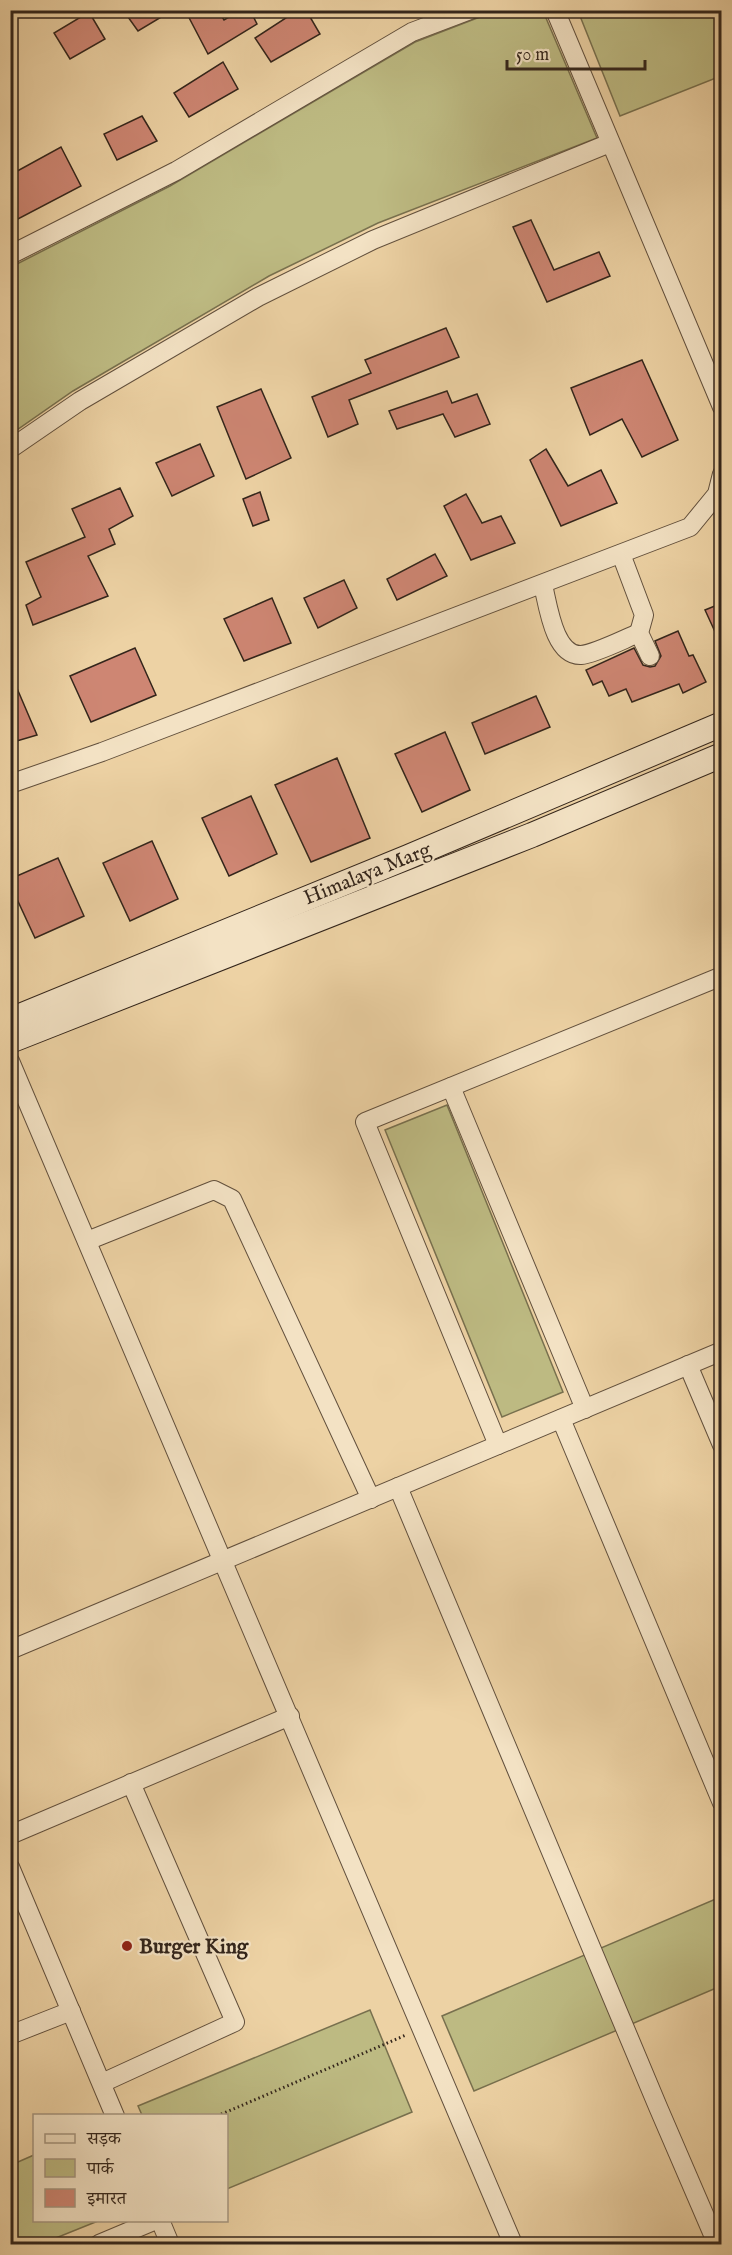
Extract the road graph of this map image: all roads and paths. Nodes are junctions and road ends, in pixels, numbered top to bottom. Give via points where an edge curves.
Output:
1 (470, 10) edge
2 (555, 10) edge
3 (610, 143) junction
4 (10, 255) edge
5 (722, 407) edge
6 (10, 449) edge
7 (722, 474) edge
8 (621, 554) junction
9 (543, 585) junction
10 (639, 633) junction
11 (650, 656) dead end
12 (722, 724) edge
13 (722, 755) edge
14 (10, 784) edge
15 (722, 976) edge
16 (10, 1020) edge
17 (10, 1041) edge
18 (10, 1060) edge
19 (451, 1087) junction
20 (87, 1241) junction
21 (722, 1351) edge
22 (688, 1365) junction
23 (585, 1409) junction
24 (561, 1419) junction
25 (498, 1445) junction
26 (722, 1445) edge
27 (398, 1487) junction
28 (371, 1499) junction
29 (223, 1561) junction
30 (10, 1650) edge
31 (290, 1716) junction
32 (131, 1784) junction
33 (722, 1803) edge
34 (10, 1835) edge
35 (10, 1867) edge
36 (71, 2011) junction
37 (421, 2029) junction
38 (10, 2035) edge
39 (102, 2084) junction
40 (115, 2114) edge
41 (220, 2114) edge
42 (153, 2222) edge
43 (159, 2222) edge
44 (99, 2244) edge
45 (170, 2244) edge
46 (513, 2244) edge
47 (717, 2244) edge

1 - 4 street via 412,33 176,171
2 - 3 street
3 - 5 street
3 - 6 street via 373,240 258,297 80,401
7 - 8 street via 717,494 690,527
8 - 9 street
8 - 10 street via 644,615
9 - 10 street via 561,646 567,652 583,655
9 - 14 street
10 - 11 street
12 - 16 main road, Himalaya Marg
13 - 17 main road, Himalaya Marg via 532,835
15 - 19 street
18 - 20 street
19 - 23 street
19 - 25 street via 365,1122
20 - 28 street via 214,1190 232,1199
20 - 29 street
21 - 22 street
22 - 23 street
22 - 26 street
23 - 24 street
24 - 25 street
24 - 33 street
25 - 27 street
27 - 28 street
27 - 47 street
28 - 29 street
29 - 30 street
29 - 31 street
31 - 32 street
31 - 37 street
32 - 34 street
32 - 39 street via 235,2022
35 - 36 street
36 - 38 street
36 - 39 street
37 - 41 path
37 - 46 street
39 - 40 street
42 - 44 street
43 - 45 street

